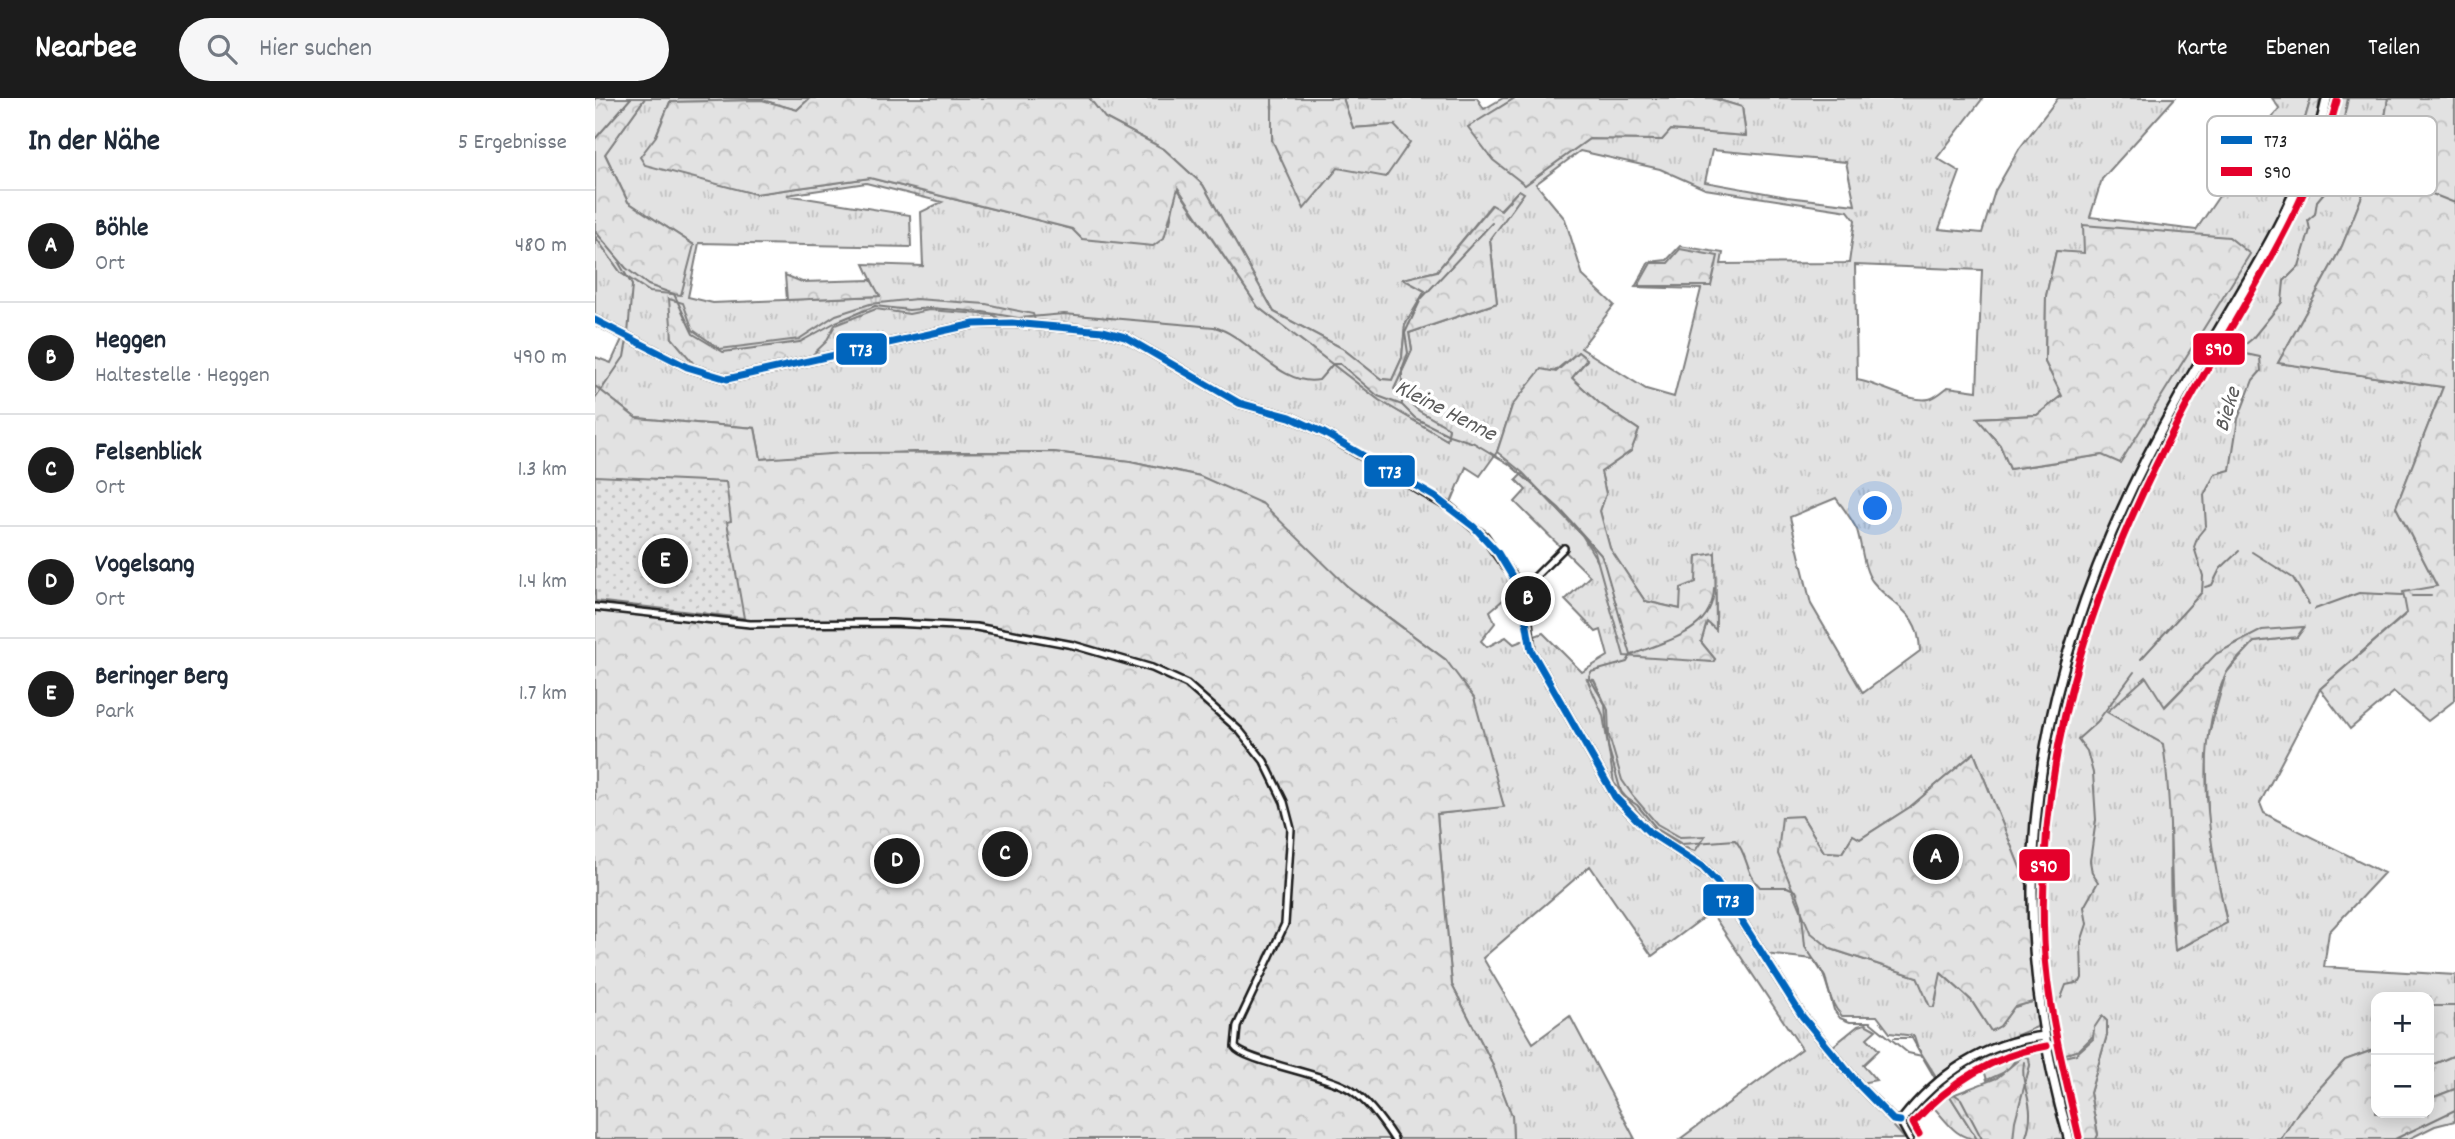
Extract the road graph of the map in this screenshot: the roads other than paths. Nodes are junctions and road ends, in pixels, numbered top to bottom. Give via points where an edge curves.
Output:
1 (2327, 98) edge
2 (2322, 116) edge
3 (2293, 196) edge
4 (595, 320) edge
5 (1563, 548) dead end
6 (1521, 591) junction
7 (595, 607) edge
8 (2045, 1036) junction
9 (1900, 1121) junction
10 (1394, 1139) edge
11 (1910, 1139) edge
12 (2069, 1139) edge

1 - 2 main road
3 - 8 main road via 2127,496 2097,563 2066,652 2044,751 2034,853 2036,965
4 - 6 street via 687,367 726,379 982,323 1119,335 1230,398 1314,428 1435,497 1484,536
5 - 6 street
6 - 9 street via 1531,650 1610,790 1649,832 1703,867 1717,882 1816,1034 1859,1085 1893,1120
7 - 10 street via 750,624 926,624 1002,630 1101,652 1187,684 1240,731 1264,761 1291,829 1286,918 1237,1026 1235,1046 1252,1059 1294,1067 1349,1088
8 - 9 street via 1979,1054 1924,1096
8 - 12 main road
9 - 11 street

